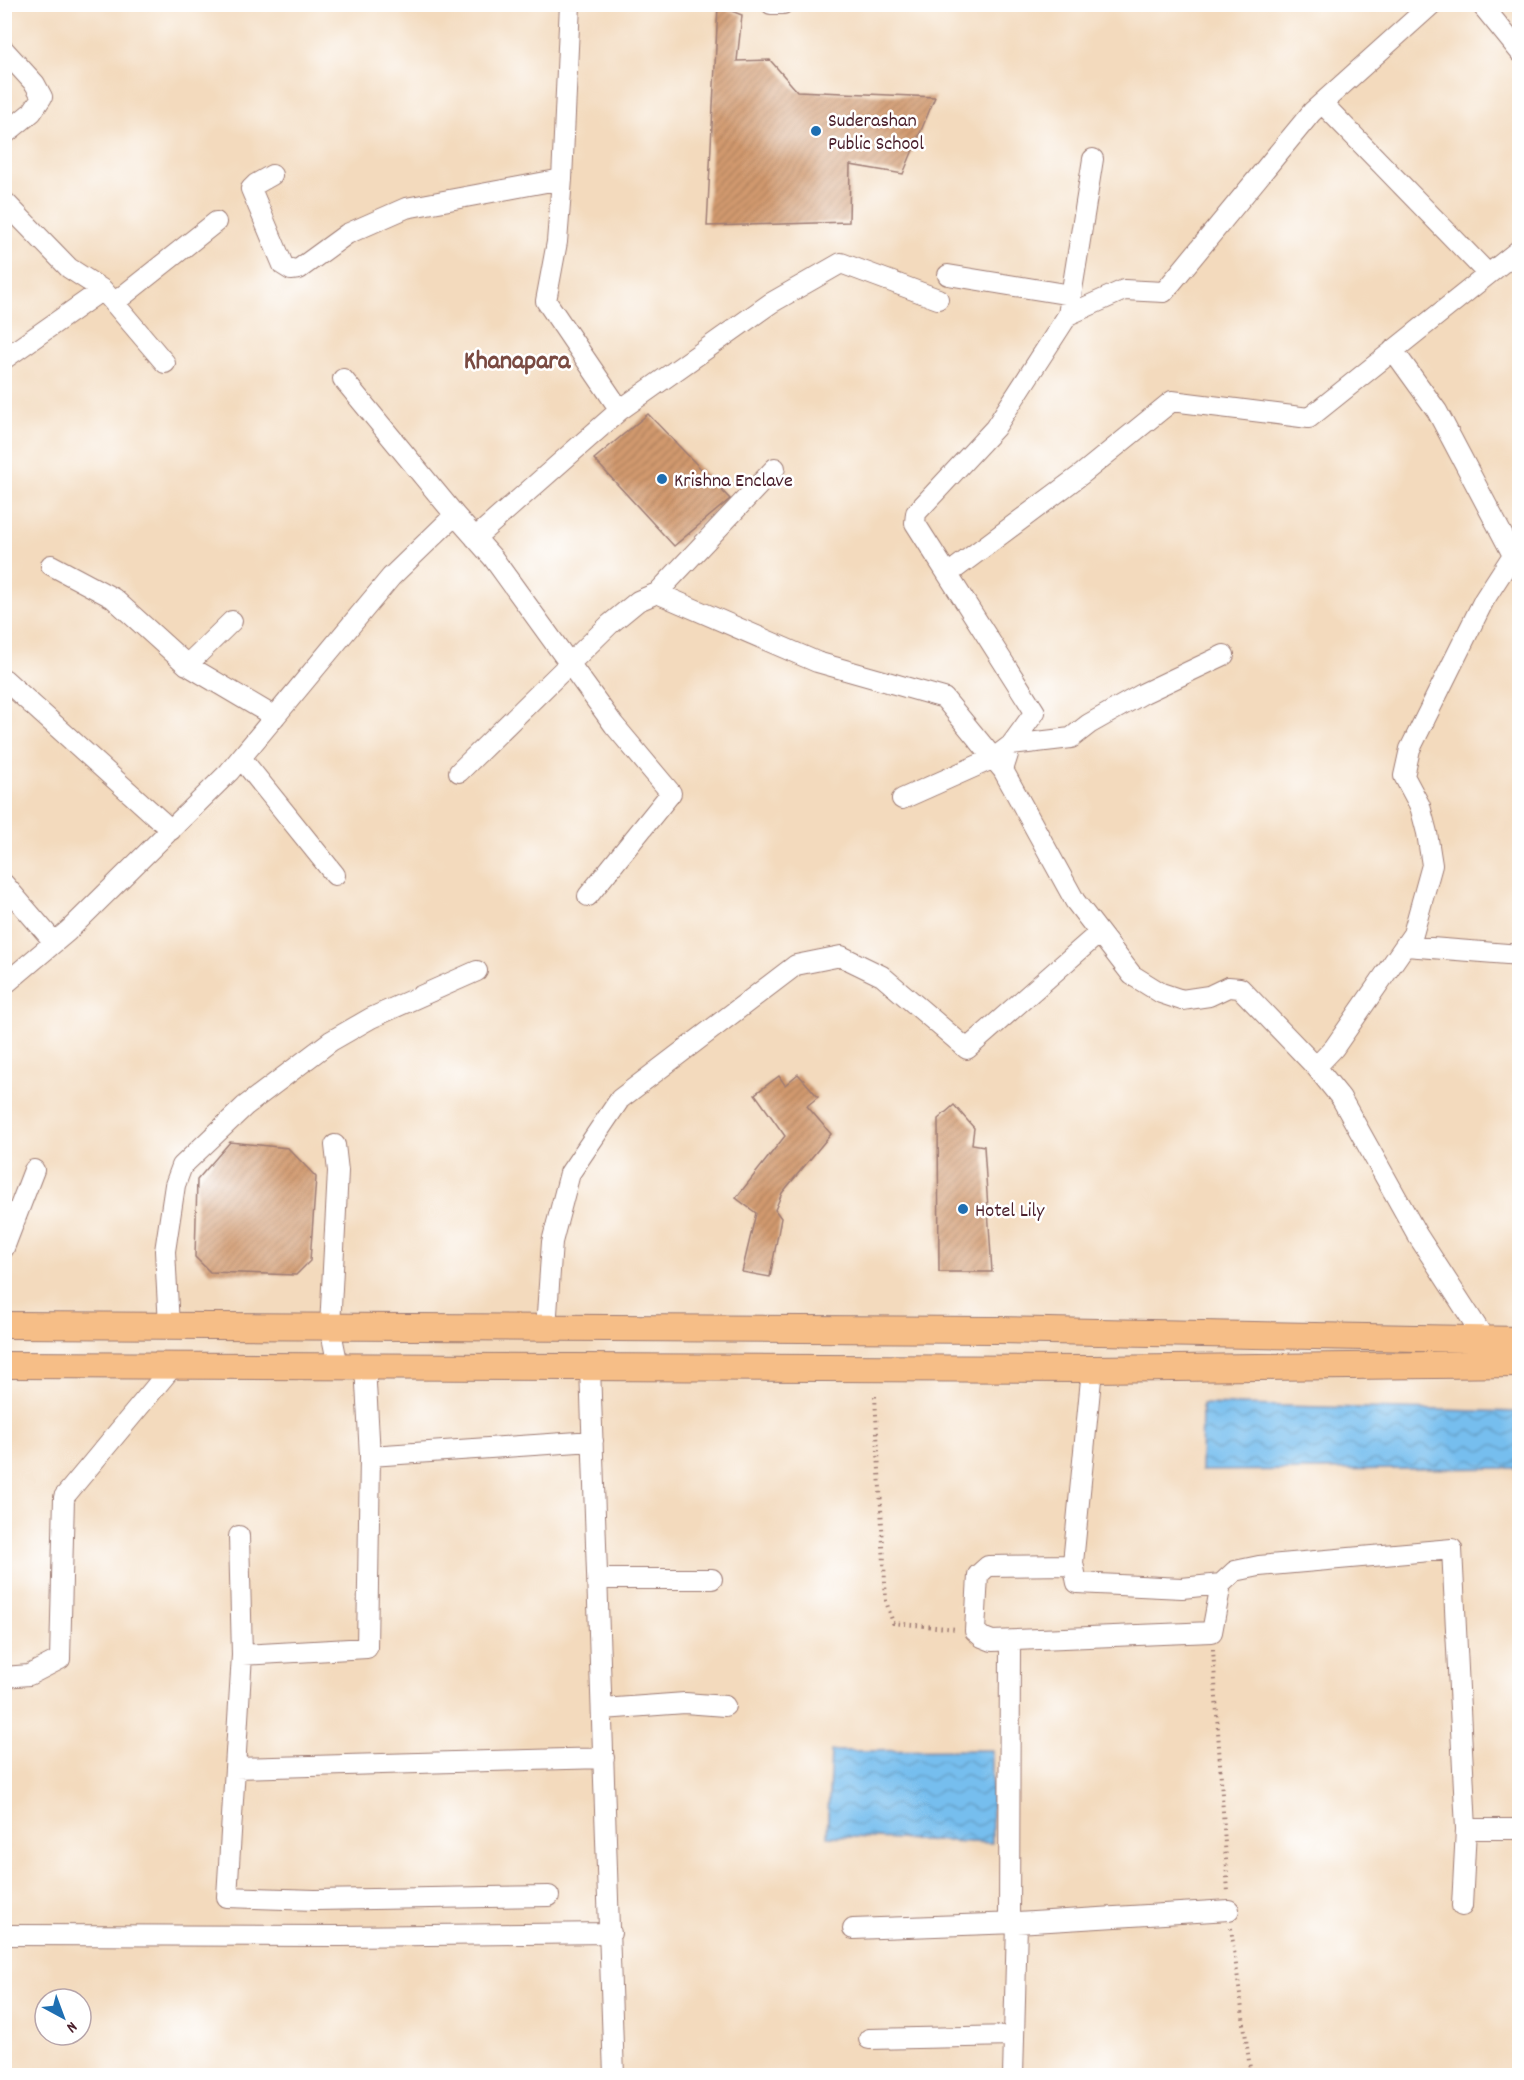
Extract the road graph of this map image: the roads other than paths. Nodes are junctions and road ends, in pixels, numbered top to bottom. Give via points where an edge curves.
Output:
1 (570, 4) edge
2 (771, 4) edge
3 (783, 4) edge
4 (1432, 4) edge
5 (1480, 4) edge
6 (4, 50) edge
7 (1520, 52) edge
8 (1322, 104) junction
9 (4, 135) edge
10 (1093, 159) dead end
11 (272, 175) dead end
12 (562, 179) junction
13 (4, 201) edge
14 (216, 222) dead end
15 (1520, 249) edge
16 (1488, 274) junction
17 (948, 275) dead end
18 (1071, 295) junction
19 (108, 296) junction
20 (938, 299) dead end
21 (1068, 315) junction
22 (1393, 350) junction
23 (4, 359) edge
24 (165, 363) dead end
25 (343, 379) dead end
26 (620, 410) junction
27 (775, 468) dead end
28 (455, 515) junction
29 (475, 538) junction
30 (1516, 552) edge
31 (51, 565) dead end
32 (948, 574) junction
33 (657, 593) junction
34 (232, 621) dead end
35 (1224, 655) dead end
36 (569, 664) junction
37 (187, 665) junction
38 (4, 679) edge
39 (275, 717) junction
40 (1011, 745) junction
41 (241, 758) junction
42 (998, 764) junction
43 (459, 772) dead end
44 (902, 799) dead end
45 (171, 830) junction
46 (335, 875) dead end
47 (4, 884) edge
48 (588, 896) dead end
49 (1099, 933) junction
50 (54, 942) junction
51 (1406, 946) junction
52 (1520, 955) edge
53 (477, 971) dead end
54 (4, 985) edge
55 (1316, 1068) junction
56 (334, 1145) dead end
57 (34, 1170) dead end
58 (4, 1248) edge
59 (4, 1325) edge
60 (169, 1326) junction
61 (1520, 1326) edge
62 (330, 1327) junction
63 (546, 1328) junction
64 (1520, 1340) edge
65 (1486, 1353) junction
66 (1520, 1364) edge
67 (4, 1365) edge
68 (173, 1366) junction
69 (338, 1366) junction
70 (365, 1366) junction
71 (590, 1367) junction
72 (1092, 1369) junction
73 (1520, 1378) edge
74 (593, 1441) junction
75 (370, 1456) junction
76 (239, 1536) dead end
77 (1073, 1563) junction
78 (598, 1579) junction
79 (712, 1579) dead end
80 (1221, 1584) junction
81 (1010, 1641) junction
82 (242, 1655) junction
83 (4, 1677) edge
84 (724, 1706) dead end
85 (603, 1709) junction
86 (604, 1758) junction
87 (235, 1768) junction
88 (1466, 1829) junction
89 (1520, 1829) edge
90 (549, 1896) dead end
91 (1462, 1906) dead end
92 (1229, 1910) road end
93 (1013, 1923) junction
94 (853, 1929) dead end
95 (611, 1932) junction
96 (4, 1935) edge
97 (1014, 2036) junction
98 (869, 2039) dead end
99 (614, 2076) edge
100 (1012, 2076) edge

1 - 12 street
2 - 3 street
4 - 8 street
5 - 7 street
6 - 9 street via 42,97 32,112
8 - 16 street
8 - 21 street via 1164,292 1124,290
10 - 18 street
11 - 12 street via 251,189 283,265 291,270 299,269 347,234 406,208
12 - 26 street via 557,242 546,301
13 - 19 street via 69,268
14 - 19 street
15 - 16 street
16 - 22 street
17 - 18 street
18 - 21 street
19 - 23 street
19 - 24 street
20 - 26 street via 841,263 771,303
21 - 32 street via 995,428 916,513 915,523
22 - 30 street via 1437,411
22 - 32 street via 1309,418 1172,401
25 - 28 street
26 - 29 street
27 - 33 street
28 - 29 street
28 - 39 street via 391,578
29 - 36 street
30 - 51 street via 1484,600 1410,749 1404,776 1420,806 1432,865
31 - 37 street via 113,598
32 - 40 street via 1035,712
33 - 36 street via 638,601
33 - 42 street via 817,663 944,698
34 - 37 street
35 - 40 street via 1144,693 1071,738
36 - 43 street
36 - 48 street via 671,793
37 - 39 street
38 - 45 street
39 - 41 street
40 - 42 street
41 - 45 street
41 - 46 street
42 - 44 street
42 - 49 street via 1075,901
45 - 50 street
47 - 50 street
49 - 55 street via 1132,975 1161,993 1182,1000 1209,996 1228,987 1240,988
49 - 63 street via 967,1049 882,976 841,956 796,965 620,1099 570,1173 552,1242
50 - 54 street
51 - 52 street
51 - 55 street
53 - 60 street via 371,1018 331,1041 245,1106 182,1166 175,1185 165,1251
55 - 65 street via 1341,1098
56 - 62 street via 338,1171
57 - 58 street
59 - 60 main road
60 - 62 main road
61 - 65 main road via 1504,1326
62 - 63 main road
62 - 69 street
63 - 65 main road via 996,1330
64 - 65 main road
65 - 66 main road
65 - 72 main road
65 - 73 main road via 1499,1378
67 - 68 main road
68 - 69 main road
68 - 83 street via 64,1497 60,1659 29,1675
69 - 70 main road
70 - 71 main road
70 - 75 street
71 - 72 main road
71 - 74 street
72 - 77 street
74 - 75 street
74 - 78 street
75 - 82 street via 367,1648
76 - 82 street
77 - 80 street via 1077,1583 1182,1588
77 - 81 street via 988,1566 978,1575 975,1631 992,1641
78 - 79 street
78 - 85 street
80 - 81 street via 1212,1632
80 - 88 street via 1235,1571 1259,1566 1452,1549
81 - 93 street
82 - 87 street
84 - 85 street via 685,1703
85 - 86 street
86 - 87 street
86 - 95 street
87 - 90 street via 227,1897 315,1900
88 - 89 street
88 - 91 street
92 - 93 street
93 - 94 street
93 - 97 street
95 - 96 street
95 - 99 street
97 - 98 street
97 - 100 street

